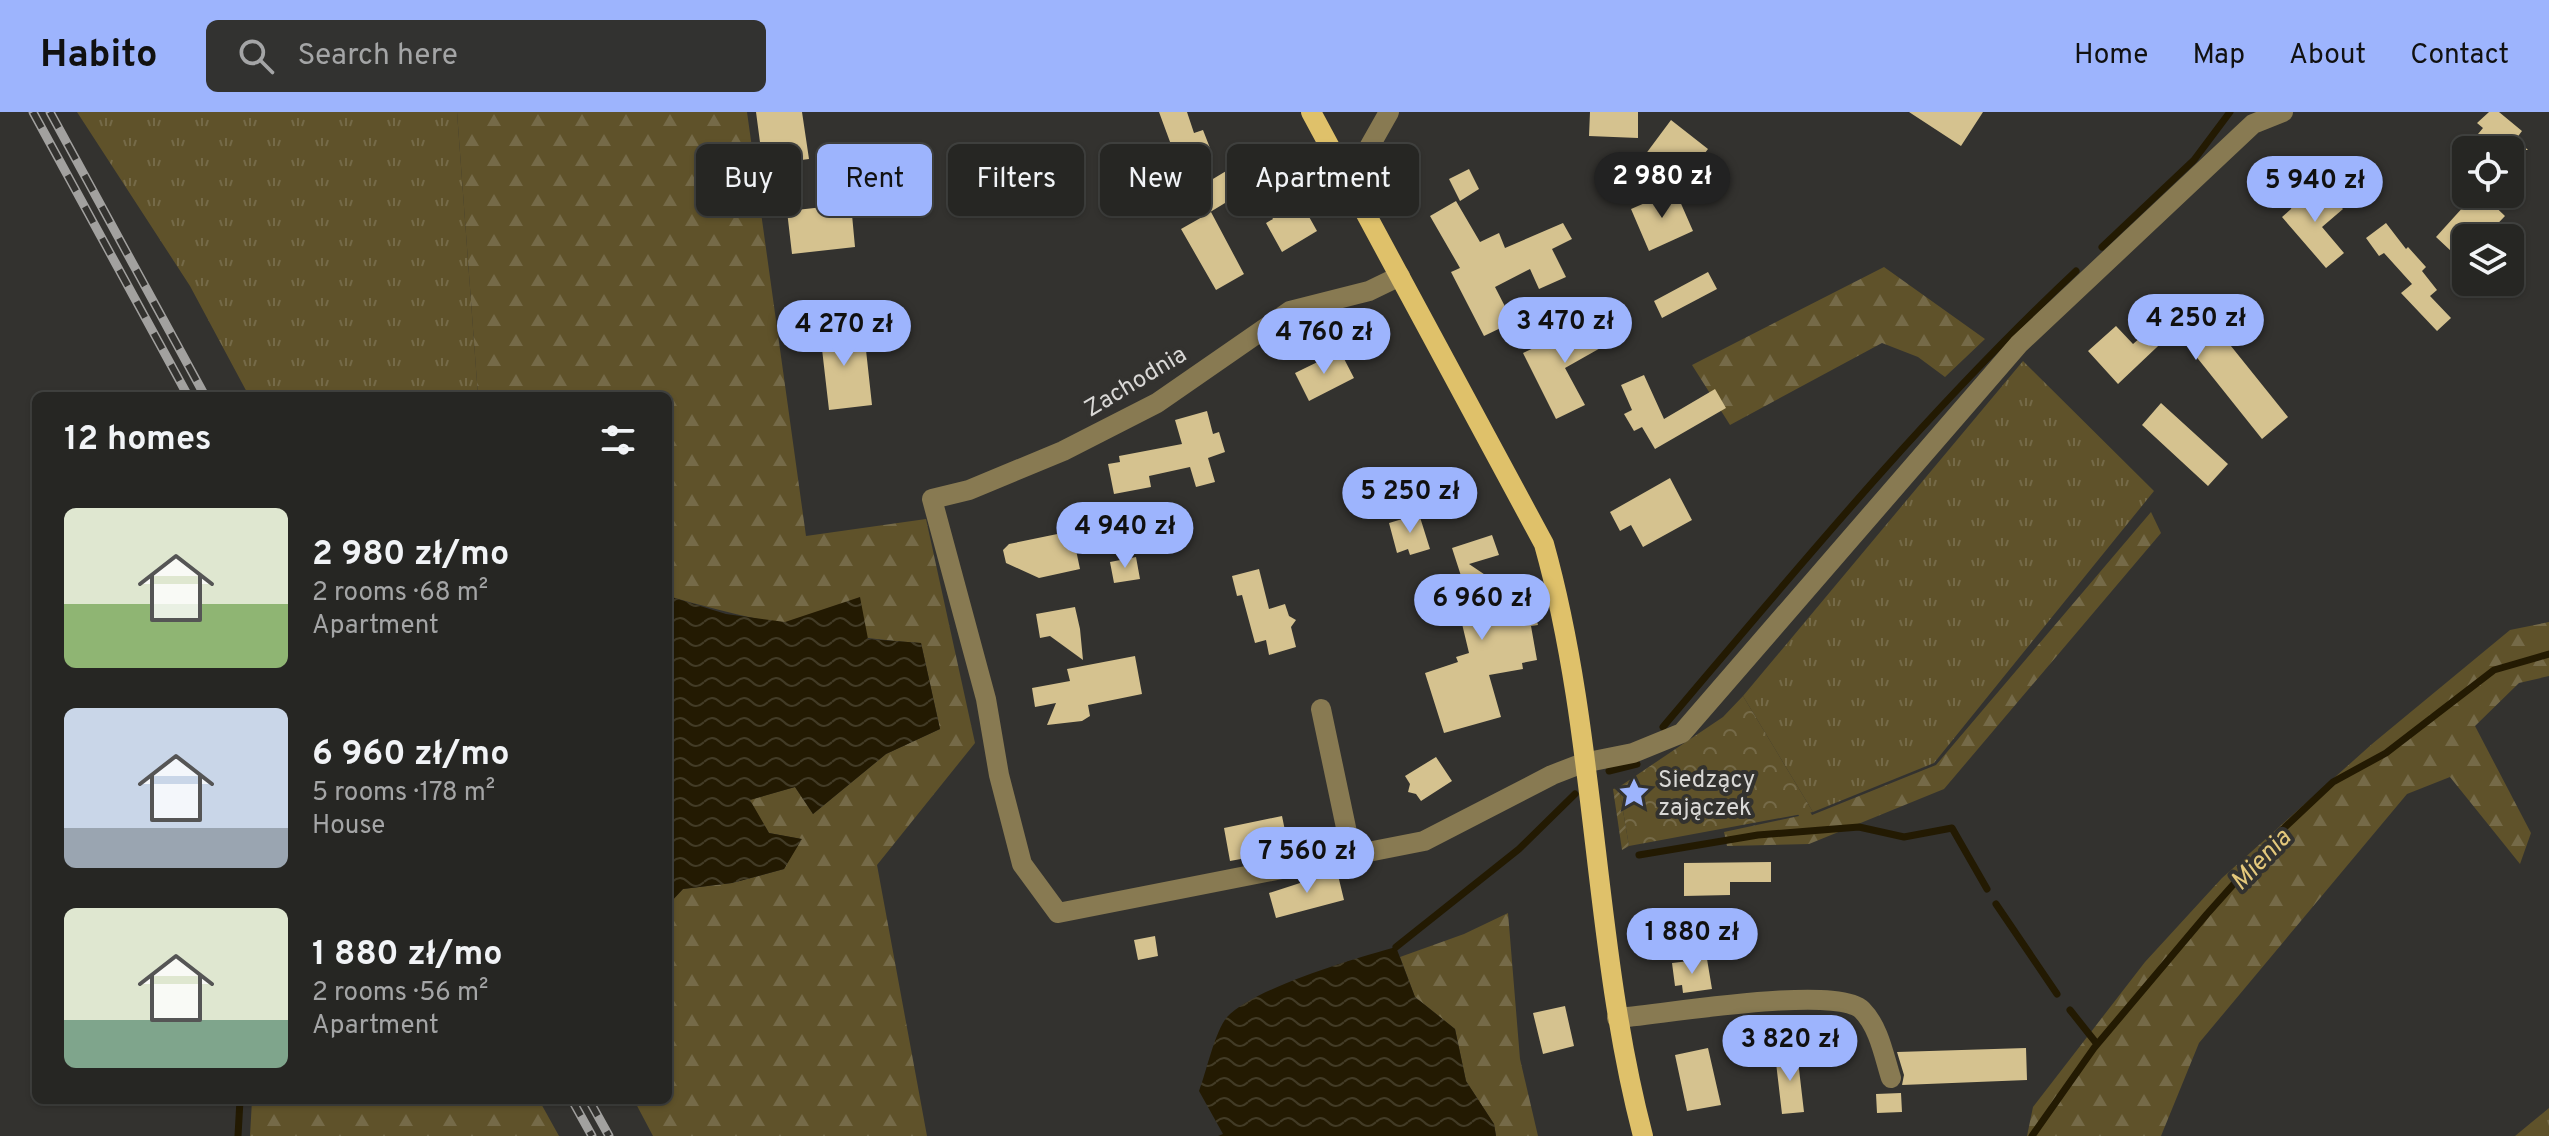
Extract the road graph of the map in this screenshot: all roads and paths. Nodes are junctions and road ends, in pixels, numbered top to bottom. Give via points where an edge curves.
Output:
1 (1311, 112) edge
2 (1389, 112) edge
3 (2283, 112) edge
4 (1329, 144) edge
5 (1371, 144) edge
6 (1368, 216) edge
7 (1400, 276) junction
8 (1321, 709) dead end
9 (1583, 763) junction
10 (1352, 856) junction
11 (1617, 1018) junction
12 (1891, 1078) dead end
13 (1643, 1136) edge

1 - 4 main road
2 - 5 street
3 - 9 street via 2253,124 2019,344 1682,733 1633,753
6 - 7 main road
7 - 9 main road via 1544,544 1557,591
7 - 10 street, Zachodnia via 1369,291 1290,311 1157,403 1063,451 969,490 932,499 986,699 1022,864 1058,913
8 - 10 street
9 - 10 street via 1424,841
9 - 11 main road
11 - 12 street via 1830,1000 1860,1007 1873,1024
11 - 13 main road

